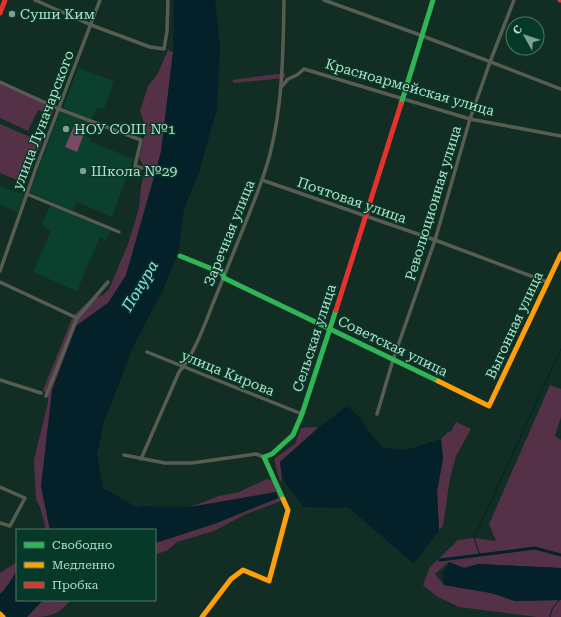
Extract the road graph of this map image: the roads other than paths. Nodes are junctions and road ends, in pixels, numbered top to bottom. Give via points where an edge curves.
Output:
1 (4, 0) edge
2 (35, 0) edge
3 (100, 0) edge
4 (168, 0) edge
5 (284, 0) edge
6 (324, 0) edge
7 (433, 0) edge
8 (514, 0) edge
9 (0, 13) edge
10 (92, 25) junction
11 (422, 37) junction
12 (490, 62) junction
13 (0, 82) edge
14 (282, 86) junction
15 (561, 89) edge
16 (403, 98) junction
17 (59, 109) junction
18 (470, 119) junction
19 (561, 136) edge
20 (142, 168) dead end
21 (262, 180) junction
22 (27, 194) junction
23 (366, 217) junction
24 (119, 232) dead end
25 (435, 240) junction
26 (561, 254) edge
27 (180, 256) dead end
28 (0, 271) edge
29 (224, 278) junction
30 (0, 282) edge
31 (108, 282) dead end
32 (547, 282) junction
33 (76, 318) junction
34 (330, 328) junction
35 (147, 352) dead end
36 (393, 360) junction
37 (182, 367) junction
38 (0, 380) edge
39 (41, 393) dead end
40 (46, 396) dead end
41 (489, 406) joint
42 (302, 414) junction
43 (377, 414) dead end
44 (124, 455) dead end
45 (264, 457) junction
46 (141, 459) junction
47 (0, 487) edge
48 (0, 523) edge
49 (0, 614) edge
50 (3, 617) edge
51 (202, 617) edge

1 - 9 street
2 - 10 street
3 - 10 street, улица Луначарского
4 - 10 street via 164,49 150,47
5 - 14 street, Заречная улица
6 - 11 street
7 - 11 street, Сельская улица
8 - 12 street, Революционная улица
10 - 17 street, улица Луначарского
11 - 12 street
11 - 16 street, Сельская улица
12 - 15 street
12 - 18 street, Революционная улица
13 - 17 street
14 - 16 street, Красноармейская улица via 304,68
14 - 21 street, Заречная улица via 276,128
16 - 18 street, Красноармейская улица
16 - 23 street, Сельская улица
17 - 20 street via 141,140 135,166
17 - 22 street, улица Луначарского
18 - 19 street, Красноармейская улица
18 - 25 street, Революционная улица
21 - 23 street, Почтовая улица
21 - 29 street, Заречная улица
22 - 24 street
22 - 28 street, улица Луначарского
23 - 25 street, Почтовая улица
23 - 34 street, Сельская улица
25 - 32 street, Почтовая улица
25 - 36 street, Революционная улица
26 - 32 street, Выгонная улица
27 - 29 street, Советская улица via 222,273
29 - 34 street, Советская улица
29 - 37 street, Заречная улица via 208,317
30 - 33 street
31 - 33 street
32 - 41 street, Выгонная улица
33 - 40 street
34 - 36 street, Советская улица
34 - 42 street, Сельская улица
35 - 37 street, улица Кирова
36 - 41 street, Советская улица
36 - 43 street, Революционная улица
37 - 42 street, улица Кирова
37 - 46 street, Заречная улица
38 - 39 street
42 - 45 street, Сельская улица via 293,436 272,454
44 - 46 street
45 - 46 street via 256,454 192,463 165,463
45 - 51 street via 288,510 269,581 243,570 232,579
47 - 48 street via 25,498 10,526
49 - 50 street

